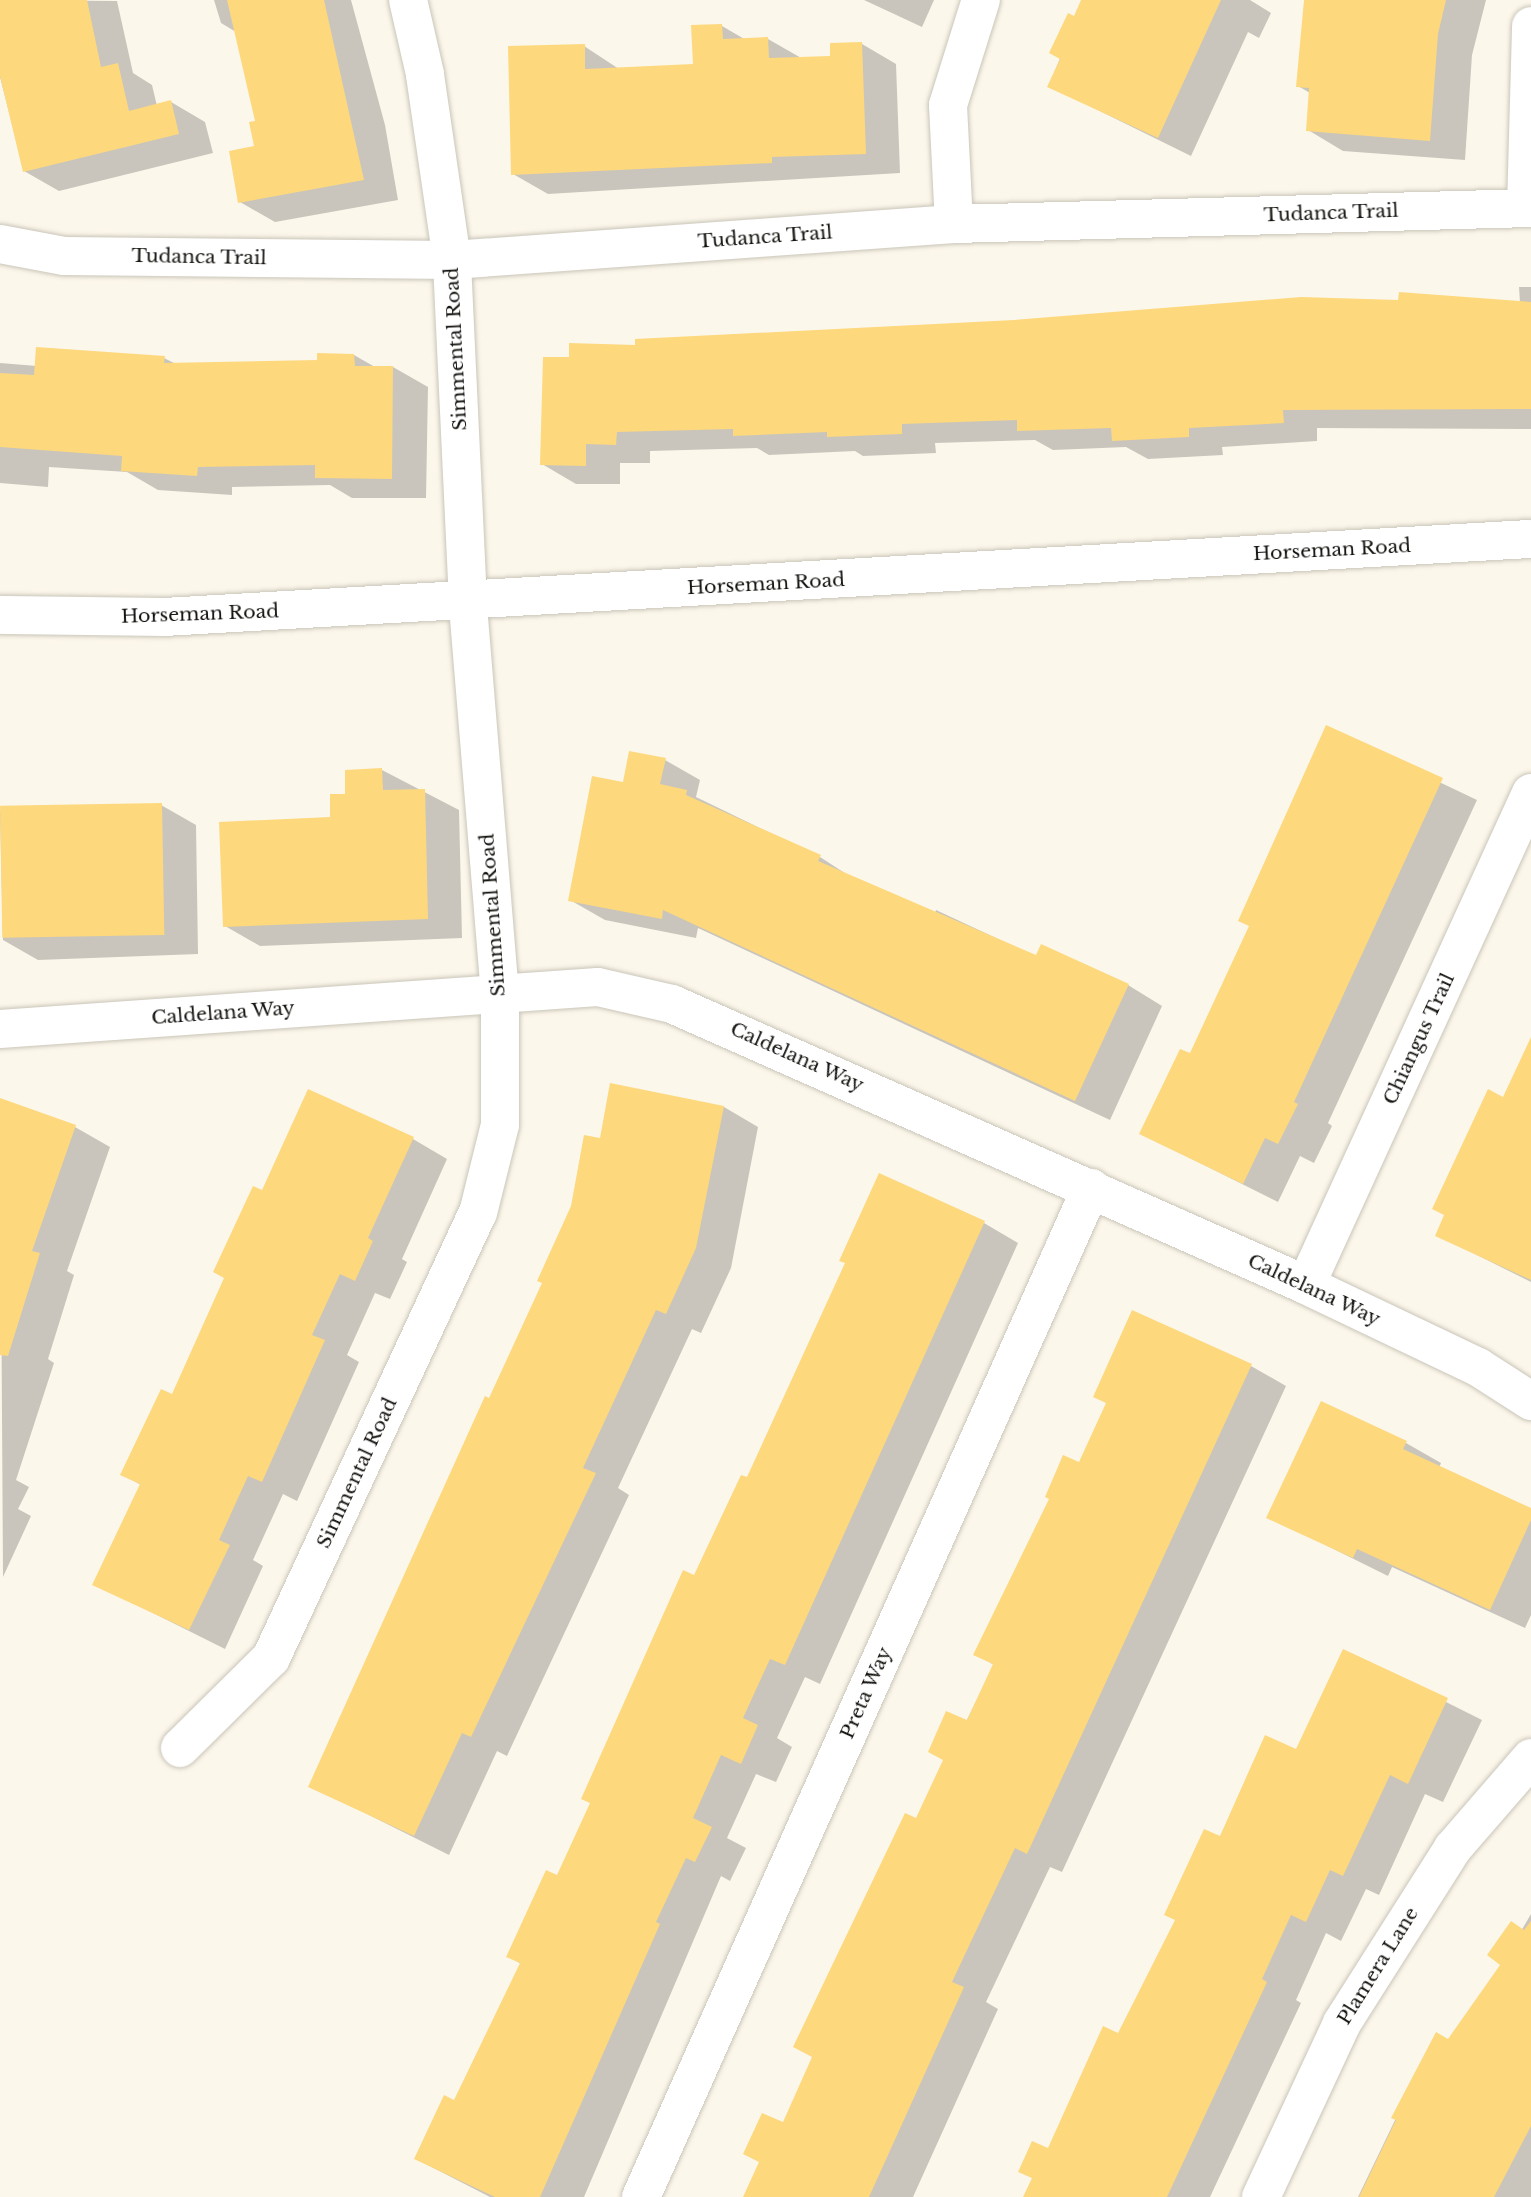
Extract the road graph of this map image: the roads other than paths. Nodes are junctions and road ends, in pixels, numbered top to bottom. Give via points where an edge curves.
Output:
1 (408, 0) edge
2 (981, 0) edge
3 (1531, 26) edge
4 (1529, 208) edge
5 (954, 224) junction
6 (0, 244) edge
7 (452, 260) junction
8 (1531, 539) edge
9 (468, 601) junction
10 (0, 615) edge
11 (1531, 793) edge
12 (500, 995) junction
13 (0, 1028) edge
14 (1091, 1188) junction
15 (1306, 1285) junction
16 (1531, 1401) edge
17 (180, 1748) dead end
18 (1531, 1758) edge
19 (641, 2197) edge
20 (1261, 2197) edge

1 - 7 street, Simmental Road via 425,74
2 - 5 street via 948,105
3 - 4 street via 1527,35
4 - 5 street, Tudanca Trail
5 - 7 street, Tudanca Trail
6 - 7 street, Tudanca Trail via 64,256
7 - 9 street, Simmental Road
8 - 9 street, Horseman Road
9 - 10 street, Horseman Road via 164,617
9 - 12 street, Simmental Road
11 - 15 street, Chiangus Trail
12 - 13 street, Caldelana Way
12 - 14 street, Caldelana Way via 598,987 673,1004
12 - 17 street, Simmental Road via 500,1125 478,1213 271,1658
14 - 15 street, Caldelana Way
14 - 19 street, Preta Way
15 - 16 street, Caldelana Way via 1478,1367
18 - 20 street, Plamera Lane via 1453,1848 1342,2023

